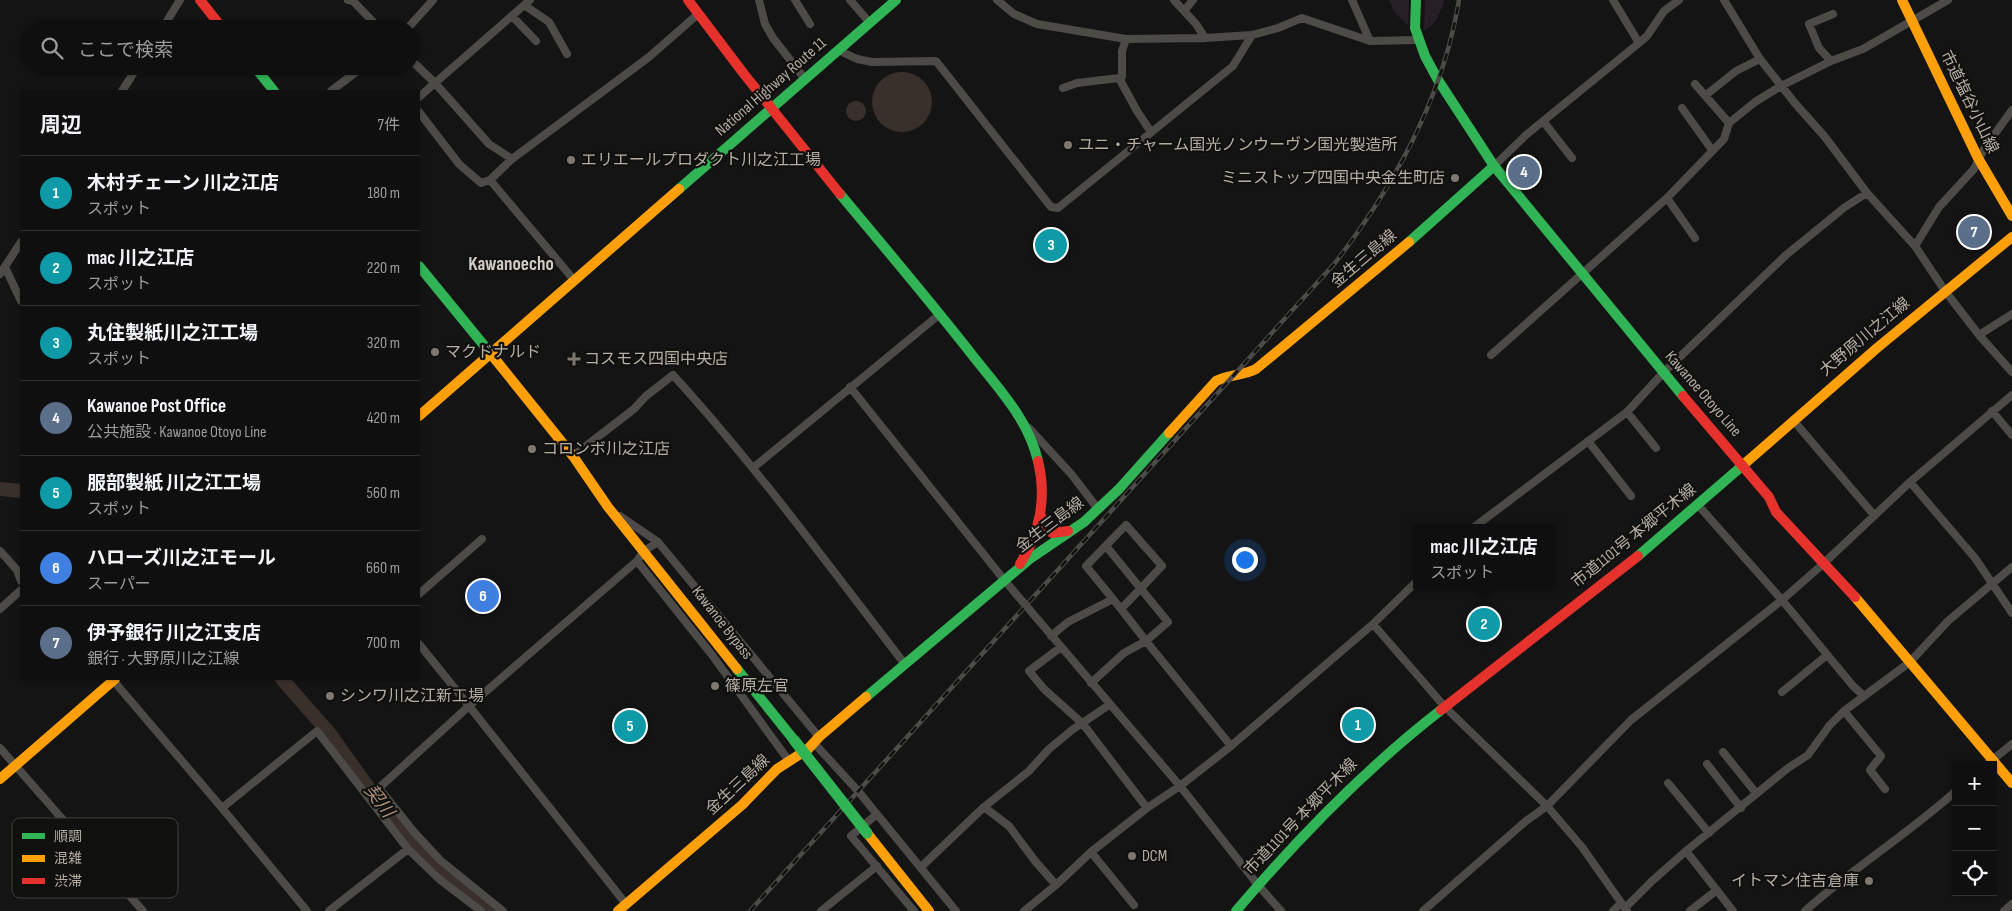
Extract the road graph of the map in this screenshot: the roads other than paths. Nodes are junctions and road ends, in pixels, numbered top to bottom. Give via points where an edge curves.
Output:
1 (180, 0) edge
2 (348, 0) edge
3 (433, 0) edge
4 (688, 0) edge
5 (759, 0) edge
6 (795, 0) edge
7 (850, 0) edge
8 (896, 0) edge
9 (997, 0) edge
10 (1174, 0) edge
11 (1193, 0) edge
12 (1352, 0) edge
13 (1416, 0) edge
14 (1613, 0) edge
15 (1679, 0) edge
16 (1724, 0) edge
17 (1902, 0) edge
18 (1948, 0) edge
19 (527, 2) edge
20 (203, 3) edge
21 (1184, 11) junction
22 (698, 14) junction
23 (1833, 14) dead end
24 (512, 16) junction
25 (168, 20) edge
26 (216, 20) edge
27 (371, 20) edge
28 (415, 20) edge
29 (870, 22) junction
30 (1912, 22) junction
31 (810, 24) dead end
32 (1252, 35) junction
33 (1205, 38) junction
34 (1126, 39) junction
35 (1418, 40) junction
36 (1370, 41) junction
37 (536, 42) dead end
38 (1639, 43) junction
39 (838, 50) junction
40 (567, 54) dead end
41 (1760, 59) junction
42 (1831, 62) junction
43 (420, 69) edge
44 (132, 75) edge
45 (261, 75) edge
46 (352, 75) edge
47 (1119, 78) junction
48 (805, 80) junction
49 (435, 83) junction
50 (1695, 84) dead end
51 (1781, 86) junction
52 (1063, 88) dead end
53 (123, 90) edge
54 (273, 90) edge
55 (332, 90) edge
56 (1706, 95) junction
57 (420, 96) edge
58 (1682, 108) dead end
59 (771, 109) junction
60 (2012, 110) edge
61 (420, 113) edge
62 (1543, 121) junction
63 (1729, 123) junction
64 (1151, 132) junction
65 (1712, 150) junction
66 (1572, 158) dead end
67 (1978, 158) junction
68 (512, 159) junction
69 (1494, 166) junction
70 (490, 180) junction
71 (1867, 193) junction
72 (1667, 198) junction
73 (2012, 216) edge
74 (2012, 237) edge
75 (1695, 238) dead end
76 (20, 244) edge
77 (1915, 246) junction
78 (420, 267) edge
79 (2, 271) edge
80 (1580, 273) junction
81 (574, 280) junction
82 (1948, 295) junction
83 (20, 299) edge
84 (940, 314) junction
85 (2012, 314) edge
86 (1979, 336) junction
87 (491, 354) junction
88 (1491, 355) dead end
89 (2012, 372) edge
90 (1663, 373) junction
91 (850, 387) junction
92 (2012, 395) edge
93 (1992, 411) junction
94 (1627, 412) junction
95 (420, 415) edge
96 (1021, 419) junction
97 (1793, 420) junction
98 (2012, 435) edge
99 (1588, 440) junction
100 (1656, 448) dead end
101 (573, 456) junction
102 (1742, 466) junction
103 (753, 468) junction
104 (1910, 482) junction
105 (1632, 496) dead end
106 (1698, 505) junction
107 (608, 507) junction
108 (1098, 509) junction
109 (1874, 515) junction
110 (1041, 516) junction
111 (1478, 524) edge
112 (1072, 530) junction
113 (1036, 531) junction
114 (482, 539) dead end
115 (658, 542) junction
116 (1052, 542) junction
117 (1106, 546) junction
118 (0, 551) edge
119 (641, 556) junction
120 (1824, 564) junction
121 (2012, 567) edge
122 (20, 578) edge
123 (1007, 579) junction
124 (1992, 584) junction
125 (1413, 585) edge
126 (1141, 588) junction
127 (20, 591) edge
128 (420, 593) edge
129 (1113, 599) junction
130 (1782, 600) junction
131 (0, 609) edge
132 (1120, 609) junction
133 (2012, 613) edge
134 (1373, 624) junction
135 (1051, 636) junction
136 (1146, 641) junction
137 (420, 645) edge
138 (1060, 647) junction
139 (1827, 656) junction
140 (1910, 662) junction
141 (904, 663) junction
142 (112, 680) edge
143 (114, 680) edge
144 (1091, 683) junction
145 (1782, 692) dead end
146 (1863, 695) junction
147 (1109, 705) junction
148 (469, 706) junction
149 (1445, 706) junction
150 (1844, 711) junction
151 (1083, 724) junction
152 (816, 740) junction
153 (2012, 744) edge
154 (1231, 746) junction
155 (0, 748) edge
156 (1723, 752) dead end
157 (789, 761) junction
158 (1988, 761) edge
159 (1990, 761) edge
160 (1707, 764) dead end
161 (15, 766) junction
162 (1997, 769) edge
163 (0, 779) edge
164 (1668, 783) dead end
165 (2012, 783) edge
166 (1180, 786) junction
167 (1885, 789) dead end
168 (1756, 794) junction
169 (1952, 794) edge
170 (1547, 806) junction
171 (984, 807) junction
172 (222, 808) junction
173 (1147, 808) junction
174 (1741, 808) junction
175 (877, 814) junction
176 (61, 818) edge
177 (1708, 833) junction
178 (408, 849) junction
179 (1686, 851) junction
180 (1091, 852) junction
181 (877, 866) junction
182 (921, 867) junction
183 (1258, 885) junction
184 (1056, 886) junction
185 (1717, 890) junction
186 (132, 898) edge
187 (2012, 904) edge
188 (1134, 906) dead end
189 (622, 907) edge
190 (1625, 907) edge
191 (143, 911) edge
192 (307, 911) edge
193 (329, 911) edge
194 (481, 911) edge
195 (503, 911) edge
196 (821, 911) edge
197 (914, 911) edge
198 (929, 911) edge
199 (956, 911) edge
200 (1024, 911) edge
201 (1236, 911) edge
202 (1281, 911) edge
203 (1423, 911) edge
204 (1613, 911) edge
205 (1690, 911) edge
206 (1733, 911) edge
207 (1805, 911) edge
208 (2004, 911) edge

1 - 25 street
2 - 27 street
3 - 28 street
4 - 22 main road
5 - 48 street via 765,24 773,38
6 - 31 street
7 - 29 street
8 - 29 main road, National Highway Route 11
9 - 34 street via 1014,14 1036,24
10 - 21 street
11 - 21 street
12 - 36 street
13 - 35 main road, Kawanoe Otoyo Line via 1414,17
14 - 38 street
15 - 38 street via 1664,11
16 - 41 street
17 - 30 main road, 市道塩谷小山線
18 - 30 street
19 - 24 street
19 - 40 street via 549,22
20 - 26 main road
21 - 33 street
22 - 59 main road
22 - 68 street via 649,57
23 - 42 street via 1809,24 1819,48
24 - 37 street
24 - 49 street
29 - 39 main road, National Highway Route 11
30 - 42 street via 1863,49
30 - 67 main road, 市道塩谷小山線
32 - 33 street
32 - 36 street via 1302,18
32 - 64 street via 1233,66
33 - 34 street
34 - 47 street via 1122,51 1122,77
35 - 36 street
35 - 69 main road, Kawanoe Otoyo Line via 1438,80
38 - 62 street
39 - 48 main road, National Highway Route 11
39 - 64 street via 872,62 936,61 1051,207 1058,208
41 - 51 street
41 - 56 street via 1736,71
42 - 51 street
43 - 49 street
44 - 53 street
45 - 54 main road
46 - 55 street
47 - 52 street
47 - 64 street
48 - 59 main road, National Highway Route 11
49 - 57 street
49 - 68 street via 489,144
50 - 56 street
51 - 63 street
51 - 71 street
56 - 63 street
58 - 65 street
59 - 81 main road, National Highway Route 11
59 - 84 main road
60 - 67 street
61 - 70 street via 467,173 482,183
62 - 66 street
62 - 69 street
63 - 65 street via 1724,139
65 - 72 street
67 - 73 main road, 市道塩谷小山線
67 - 77 street via 1974,169 1939,207
68 - 70 street
69 - 80 main road, Kawanoe Otoyo Line
69 - 108 main road, 金生三島線 via 1384,264 1256,369 1248,374 1227,375 1216,381
70 - 81 street
71 - 77 street
71 - 90 street via 1786,255
72 - 75 street
72 - 80 street
74 - 82 main road, 大野原川之江線
76 - 79 street
77 - 82 street
78 - 87 main road, Kawanoe Bypass
79 - 83 street
80 - 88 street
80 - 90 main road, Kawanoe Otoyo Line
81 - 87 main road, National Highway Route 11
82 - 86 street
82 - 97 main road, 大野原川之江線
84 - 91 street
84 - 96 main road
85 - 86 street
86 - 89 street
87 - 95 main road, National Highway Route 11
87 - 101 main road, Kawanoe Bypass
90 - 94 street
90 - 102 main road, Kawanoe Otoyo Line
91 - 103 street
91 - 123 street
92 - 93 street
93 - 98 street
93 - 104 street
94 - 99 street
94 - 100 street
96 - 108 street
96 - 110 main road via 1029,432 1042,476
97 - 102 main road, 大野原川之江線
97 - 109 street
99 - 105 street
99 - 111 street
101 - 103 street via 673,375
101 - 107 main road, Kawanoe Bypass
102 - 106 main road, 市道1101号 本郷平木線
102 - 120 main road, Kawanoe Otoyo Line via 1769,497 1776,512
103 - 141 street
104 - 109 street
104 - 124 street via 1975,558
106 - 130 street
106 - 149 main road, 市道1101号 本郷平木線 via 1631,563
107 - 115 street
107 - 119 main road, Kawanoe Bypass
108 - 112 main road, 金生三島線
109 - 120 street
110 - 112 main road via 1052,533
110 - 113 main road
112 - 116 main road, 金生三島線
113 - 116 main road via 1039,538
113 - 123 main road via 1023,559
114 - 128 street
115 - 119 street
115 - 152 street
116 - 123 main road, 金生三島線
117 - 126 street
117 - 126 street via 1126,525 1162,566
117 - 129 street via 1086,566
118 - 122 street
119 - 148 street
119 - 157 street
119 - 198 main road, Kawanoe Bypass, bridge via 794,740
120 - 130 street
120 - 140 main road, Kawanoe Otoyo Line
121 - 124 street
123 - 135 street
123 - 141 main road, 金生三島線
124 - 133 street
124 - 140 street via 1948,621
125 - 134 street
126 - 132 street
126 - 136 street via 1168,622
127 - 131 street
129 - 132 street
129 - 135 street via 1068,622
130 - 139 street
130 - 170 street via 1631,720
132 - 136 street
134 - 149 street
134 - 154 street
135 - 138 street
136 - 144 street via 1124,652
136 - 154 street
137 - 148 street
138 - 144 street
138 - 151 street via 1029,671
139 - 145 street
139 - 146 street
140 - 146 street
140 - 158 main road, Kawanoe Otoyo Line
141 - 152 main road, 金生三島線
142 - 161 main road
143 - 172 street
144 - 147 street
146 - 150 street
147 - 151 street
147 - 166 street
148 - 189 street
148 - 195 street via 378,788 440,860
149 - 170 street
149 - 183 main road, 市道1101号 本郷平木線 via 1347,790
150 - 167 street via 1881,756 1870,770
150 - 168 street via 1808,755
151 - 171 street via 1049,749 1029,771
151 - 173 street
152 - 157 main road, 金生三島線
152 - 175 street
153 - 159 street
154 - 166 street
155 - 161 street
156 - 168 street
157 - 189 main road, 金生三島線
160 - 174 street
161 - 163 main road
161 - 176 street
162 - 165 main road, Kawanoe Otoyo Line
164 - 177 street
166 - 173 street
166 - 183 street
168 - 174 street
169 - 207 street
170 - 190 street
170 - 203 street
171 - 182 street
171 - 184 street via 1009,826
172 - 178 street via 317,731
172 - 192 street
173 - 180 street
174 - 177 street
175 - 181 street via 851,836
175 - 182 street
177 - 179 street
178 - 193 street
178 - 194 street via 439,879
179 - 185 street
179 - 190 street
180 - 184 street
180 - 188 street
181 - 196 street
181 - 197 street
182 - 199 street
183 - 201 main road, 市道1101号 本郷平木線
183 - 202 street
184 - 200 street
185 - 205 street
185 - 206 street
186 - 191 street
187 - 208 street
190 - 204 street

